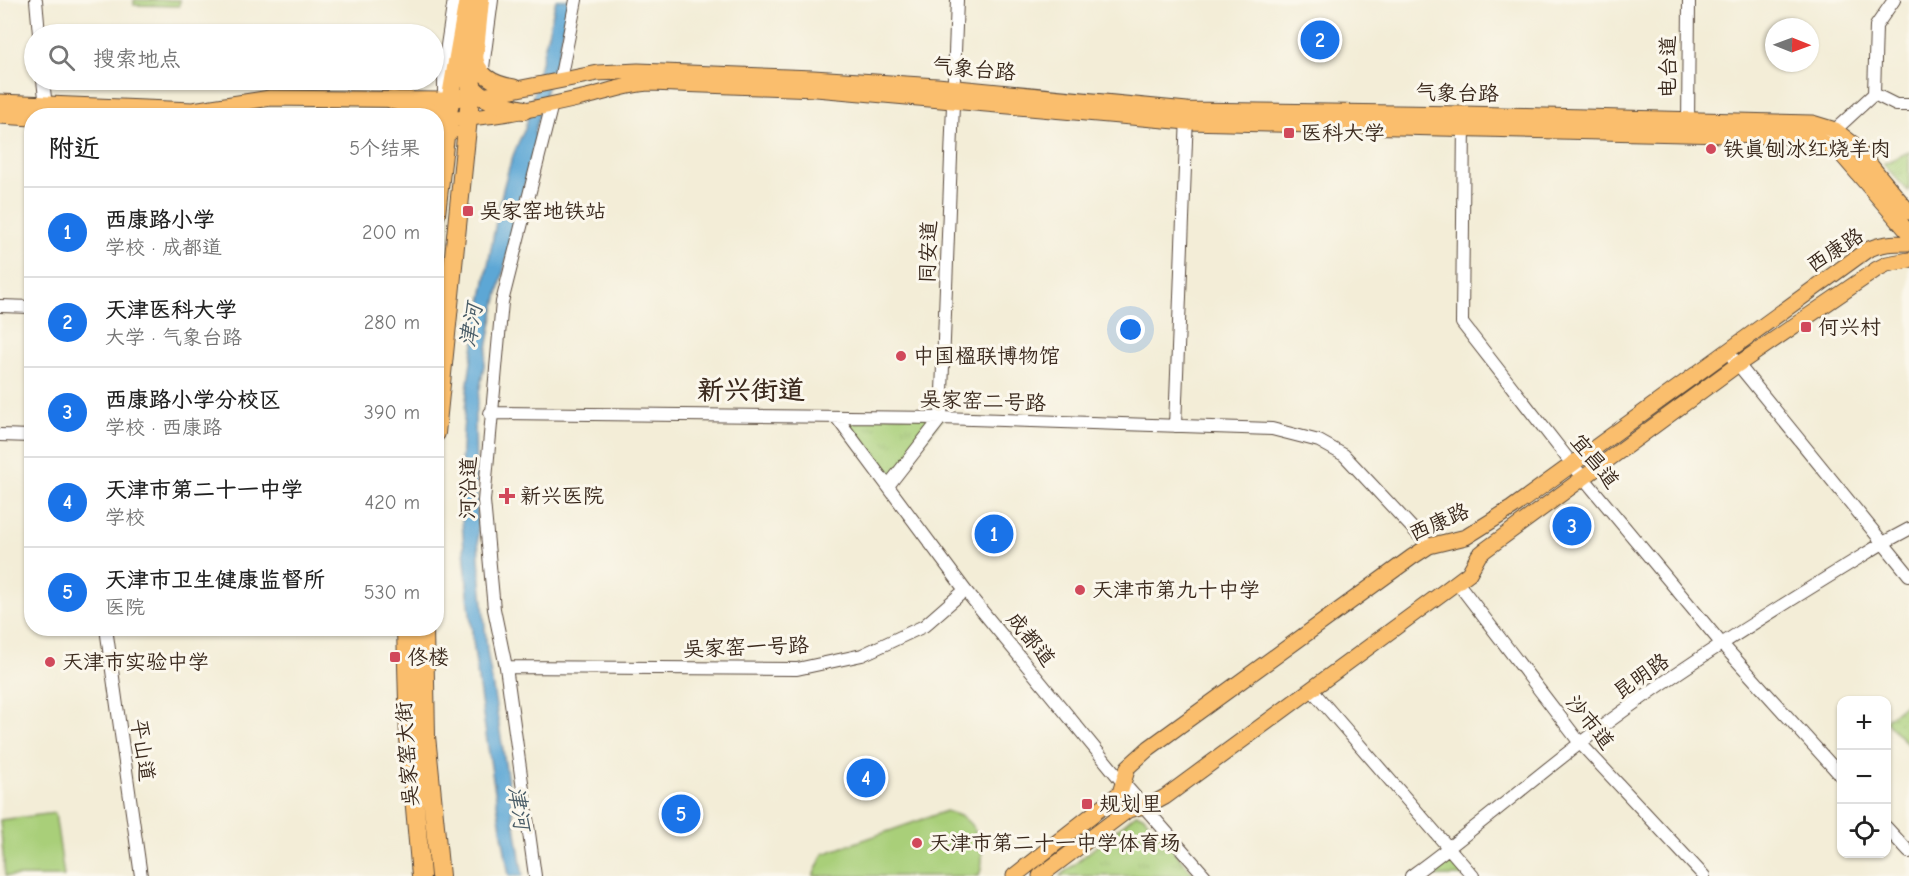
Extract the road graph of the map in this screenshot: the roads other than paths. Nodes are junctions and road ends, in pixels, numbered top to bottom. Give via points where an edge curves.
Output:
1 (36, 0) edge
2 (454, 0) edge
3 (469, 0) edge
4 (480, 0) edge
5 (492, 0) edge
6 (576, 0) edge
7 (957, 0) edge
8 (1689, 0) edge
9 (1894, 0) edge
10 (38, 24) edge
11 (557, 81) junction
12 (523, 88) junction
13 (44, 90) edge
14 (467, 90) junction
15 (1874, 94) junction
16 (953, 95) junction
17 (0, 102) edge
18 (550, 105) junction
19 (1909, 105) edge
20 (35, 108) edge
21 (47, 108) edge
22 (204, 108) edge
23 (396, 108) edge
24 (524, 110) junction
25 (444, 113) edge
26 (0, 116) edge
27 (1187, 116) junction
28 (24, 118) edge
29 (444, 118) edge
30 (467, 118) junction
31 (1464, 121) junction
32 (444, 127) edge
33 (1688, 127) junction
34 (1835, 130) junction
35 (1825, 142) junction
36 (462, 173) junction
37 (1909, 212) edge
38 (1909, 233) edge
39 (1909, 243) edge
40 (1909, 260) edge
41 (0, 306) edge
42 (24, 306) edge
43 (1728, 351) junction
44 (444, 353) edge
45 (1737, 365) junction
46 (490, 413) junction
47 (837, 418) junction
48 (941, 418) junction
49 (1175, 426) junction
50 (0, 435) edge
51 (24, 436) edge
52 (1572, 464) junction
53 (1583, 477) junction
54 (888, 486) junction
55 (1909, 529) edge
56 (1882, 543) junction
57 (1429, 546) junction
58 (1909, 575) edge
59 (1457, 582) junction
60 (965, 590) junction
61 (107, 636) edge
62 (406, 636) edge
63 (424, 636) edge
64 (1721, 643) junction
65 (506, 667) junction
66 (1311, 689) junction
67 (1580, 744) junction
68 (1837, 771) edge
69 (1124, 784) junction
70 (1143, 806) junction
71 (1891, 832) edge
72 (1450, 848) junction
73 (1909, 852) edge
74 (141, 876) edge
75 (421, 876) edge
76 (440, 876) edge
77 (535, 876) edge
78 (1014, 876) edge
79 (1040, 876) edge
80 (1205, 876) edge
81 (1411, 876) edge
82 (1473, 876) edge
83 (1704, 876) edge

1 - 10 street
2 - 14 street via 444,65
3 - 14 highway
4 - 14 highway
5 - 14 street
6 - 11 street
7 - 16 street, 同安道
8 - 33 street, 电台道
9 - 15 street via 1876,26
11 - 12 main road, 气象台路
11 - 16 main road, 气象台路 via 638,71 813,78
12 - 14 main road, 气象台路
12 - 14 main road via 496,83
13 - 21 street
14 - 23 main road, 气象台路
14 - 24 highway
14 - 25 highway
14 - 30 highway
15 - 19 street via 1896,105
15 - 34 street
16 - 18 main road, 气象台路 via 650,83
16 - 27 main road, 气象台路
16 - 48 street, 同安道
17 - 20 main road, 气象台路
18 - 24 main road, 气象台路
18 - 46 street, 河沿道 via 502,302
22 - 23 main road, 气象台路 via 262,98
24 - 30 main road, 气象台路
26 - 28 main road
27 - 31 main road, 气象台路
27 - 49 street
29 - 30 main road, 气象台路
30 - 36 highway
31 - 33 main road, 气象台路
31 - 52 street, 宜昌道 via 1462,323
32 - 36 highway via 458,151
33 - 34 main road, 气象台路 via 1812,123
33 - 35 main road, 气象台路 via 1809,137
34 - 35 street
34 - 37 main road, 气象台路 via 1853,144
35 - 38 main road via 1842,155
36 - 44 highway
39 - 43 main road, 西康路 via 1877,245 1867,250
40 - 45 main road, 西康路 via 1876,269
41 - 42 street
43 - 45 street
43 - 52 main road, 西康路
45 - 53 main road, 西康路
45 - 56 street
46 - 47 street, 吴家窑二号路
46 - 65 street, 河沿道 via 484,501 494,609
47 - 48 street, 吴家窑二号路
47 - 54 street, 成都道
48 - 49 street, 吴家窑二号路
48 - 54 street
49 - 57 street, 吴家窑二号路 via 1272,429 1318,441 1352,462
50 - 51 street
52 - 53 street, 宜昌道
52 - 57 main road, 西康路 via 1466,537
53 - 59 main road, 西康路 via 1479,555
53 - 64 street, 宜昌道
54 - 60 street, 成都道
55 - 56 street, 昆明路
56 - 58 street
56 - 64 street, 昆明路
57 - 69 main road, 西康路 via 1149,748 1128,767
59 - 66 main road, 西康路
59 - 67 street, 沙市道
60 - 65 street, 吴家窑一号路 via 924,626 862,655 797,669
60 - 69 street, 成都道
61 - 74 street, 平山道
62 - 75 highway, 吴家窑大街 via 409,739
63 - 76 highway, 吴家窑大街 via 426,736
64 - 67 street, 昆明路
64 - 68 street, 宜昌道
65 - 77 street, 河沿道
66 - 70 main road, 西康路 via 1165,797
66 - 72 street
67 - 72 street, 昆明路
67 - 83 street, 沙市道
69 - 70 street, 成都道
69 - 78 main road, 西康路 via 1116,797
70 - 79 main road, 西康路 via 1128,810
70 - 80 street, 成都道
71 - 73 street
72 - 81 street, 昆明路
72 - 82 street

